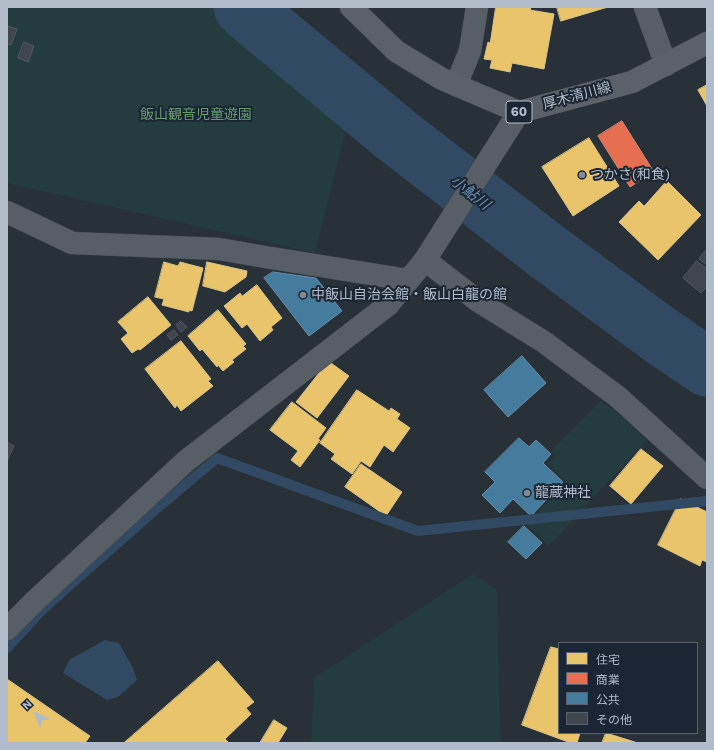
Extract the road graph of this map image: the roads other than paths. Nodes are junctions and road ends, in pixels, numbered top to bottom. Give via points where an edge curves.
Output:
1 (351, 7) edge
2 (477, 7) edge
3 (645, 7) edge
4 (707, 44) edge
5 (666, 65) junction
6 (456, 85) junction
7 (519, 112) junction
8 (7, 212) edge
9 (425, 260) junction
10 (408, 280) junction
11 (707, 478) edge
12 (7, 630) edge

1 - 6 main road, 60 via 396,51
2 - 6 street via 470,51
3 - 5 street
4 - 5 main road, 厚木清川線 / 60
5 - 7 main road, 厚木清川線 / 60 via 632,82
6 - 7 main road, 60
7 - 9 street
8 - 10 street via 72,243 219,249
9 - 10 street
9 - 11 street via 478,300 544,342 618,397
10 - 12 street via 388,305 186,461

